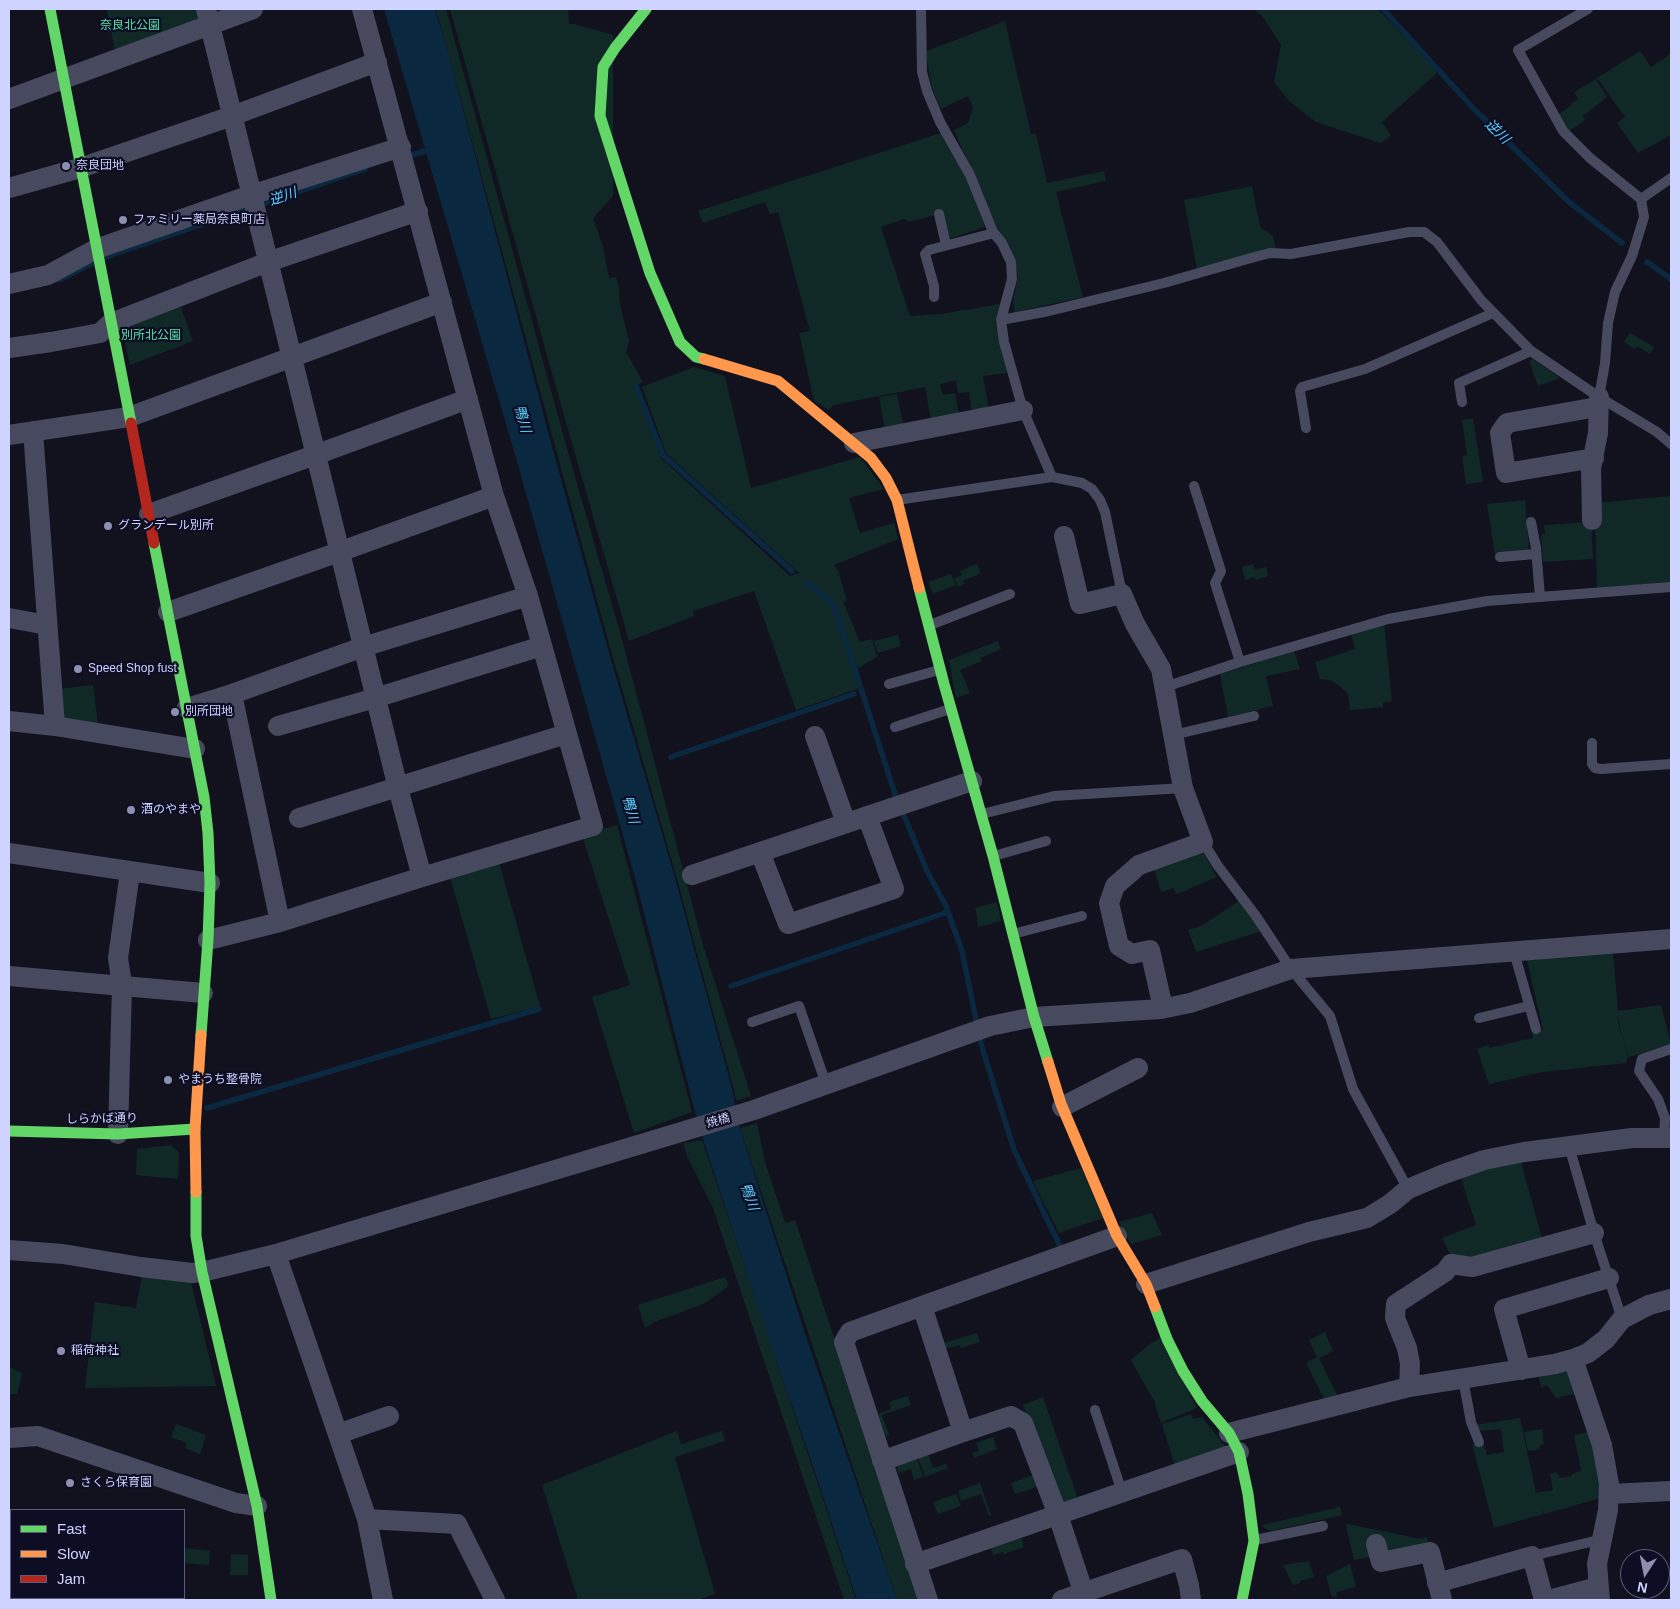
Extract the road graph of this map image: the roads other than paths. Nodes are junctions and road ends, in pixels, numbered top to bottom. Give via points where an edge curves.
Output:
1 (50, 9) edge
2 (253, 9) edge
3 (362, 9) edge
4 (646, 9) edge
5 (921, 9) edge
6 (1588, 9) edge
7 (208, 16) edge
8 (377, 62) junction
9 (63, 78) junction
10 (9, 99) edge
11 (232, 116) junction
12 (403, 154) junction
13 (80, 168) junction
14 (1671, 178) edge
15 (9, 188) edge
16 (1641, 199) junction
17 (253, 204) junction
18 (418, 210) junction
19 (939, 214) dead end
20 (994, 233) junction
21 (946, 245) junction
22 (96, 253) junction
23 (268, 262) junction
24 (9, 284) edge
25 (934, 297) dead end
26 (442, 302) junction
27 (1492, 313) junction
28 (1001, 320) junction
29 (111, 323) junction
30 (9, 348) edge
31 (1531, 351) junction
32 (292, 358) junction
33 (468, 399) junction
34 (1462, 402) dead end
35 (1598, 402) junction
36 (1024, 410) junction
37 (129, 417) junction
38 (1306, 428) dead end
39 (33, 431) junction
40 (9, 434) edge
41 (854, 443) junction
42 (1671, 444) edge
43 (315, 456) junction
44 (1594, 458) junction
45 (1052, 477) junction
46 (1194, 486) dead end
47 (494, 496) junction
48 (897, 500) junction
49 (149, 514) junction
50 (1592, 520) dead end
51 (1531, 522) dead end
52 (1064, 536) dead end
53 (339, 552) junction
54 (1536, 554) junction
55 (1500, 557) dead end
56 (1671, 587) edge
57 (1010, 594) dead end
58 (1122, 594) junction
59 (528, 596) junction
60 (1540, 597) junction
61 (168, 612) junction
62 (9, 618) edge
63 (47, 625) junction
64 (929, 625) junction
65 (542, 646) junction
66 (363, 647) junction
67 (1240, 662) junction
68 (940, 670) junction
69 (889, 684) dead end
70 (1165, 687) junction
71 (232, 694) junction
72 (375, 698) junction
73 (187, 708) junction
74 (951, 709) junction
75 (1254, 716) dead end
76 (9, 721) edge
77 (55, 726) junction
78 (278, 726) dead end
79 (895, 727) dead end
80 (566, 734) junction
81 (1173, 735) junction
82 (815, 736) dead end
83 (1592, 744) dead end
84 (195, 749) junction
85 (1671, 764) edge
86 (972, 781) junction
87 (398, 788) junction
88 (1183, 788) junction
89 (981, 815) junction
90 (868, 816) junction
91 (298, 818) dead end
92 (846, 823) junction
93 (1046, 840) dead end
94 (1203, 842) junction
95 (760, 852) junction
96 (9, 853) edge
97 (993, 856) junction
98 (130, 872) junction
99 (692, 875) dead end
100 (422, 877) junction
101 (210, 883) junction
102 (1082, 916) dead end
103 (280, 922) junction
104 (1013, 934) junction
105 (1671, 939) edge
106 (208, 940) junction
107 (1514, 952) junction
108 (1291, 969) junction
109 (9, 976) edge
110 (122, 985) junction
111 (203, 994) junction
112 (1530, 1006) junction
113 (1161, 1009) junction
114 (1034, 1017) junction
115 (1479, 1018) dead end
116 (752, 1022) dead end
117 (1536, 1029) dead end
118 (1671, 1049) edge
119 (1138, 1068) dead end
120 (826, 1084) junction
121 (1062, 1107) junction
122 (195, 1129) junction
123 (9, 1131) edge
124 (118, 1134) junction
125 (1668, 1138) edge
126 (1569, 1146) junction
127 (1408, 1188) junction
128 (1594, 1233) junction
129 (1117, 1236) junction
130 (9, 1250) edge
131 (276, 1254) junction
132 (202, 1272) junction
133 (1609, 1278) junction
134 (1146, 1284) junction
135 (1671, 1299) edge
136 (922, 1306) junction
137 (1622, 1319) junction
138 (1573, 1359) junction
139 (1521, 1370) junction
140 (1463, 1379) junction
141 (1409, 1387) junction
142 (1095, 1410) dead end
143 (389, 1416) dead end
144 (963, 1432) junction
145 (1229, 1433) junction
146 (338, 1434) junction
147 (9, 1438) edge
148 (1479, 1442) dead end
149 (1240, 1452) junction
150 (882, 1461) junction
151 (1671, 1491) edge
152 (1122, 1492) junction
153 (1610, 1494) junction
154 (257, 1506) junction
155 (1058, 1515) junction
156 (367, 1519) junction
157 (1323, 1526) dead end
158 (1603, 1539) junction
159 (1254, 1541) junction
160 (1376, 1544) dead end
161 (1532, 1556) junction
162 (915, 1564) junction
163 (1439, 1592) edge
164 (1599, 1594) edge
165 (1085, 1596) edge
166 (272, 1600) edge
167 (383, 1600) edge
168 (495, 1600) edge
169 (928, 1600) edge
170 (1062, 1600) edge
171 (1191, 1600) edge
172 (1242, 1600) edge
173 (1544, 1600) edge
174 (1549, 1600) edge

1 - 9 street
2 - 7 street
3 - 8 street
4 - 41 street via 603,67 600,116 650,273 680,342 696,357 778,381
5 - 20 lane via 922,72 927,91 940,122 970,175
6 - 16 lane via 1518,50 1563,131 1590,158
7 - 9 street
7 - 11 street
8 - 11 street
8 - 12 street
9 - 10 street
9 - 13 street
11 - 13 street
11 - 17 street
12 - 17 street
12 - 18 street
13 - 15 street
13 - 22 street
14 - 16 lane
16 - 35 lane via 1644,217 1632,256 1615,292
17 - 22 street
17 - 23 street
18 - 23 street
18 - 26 street
19 - 21 lane
20 - 21 lane
20 - 28 lane via 1011,262 1012,279
21 - 25 lane via 925,254
22 - 24 street via 48,275
22 - 29 street
23 - 29 street
23 - 32 street
26 - 32 street
26 - 33 street
27 - 28 lane via 1437,242 1424,232 1409,232 1291,254 1250,258 1164,283
27 - 31 lane
27 - 38 lane via 1366,369 1302,388
28 - 36 lane via 1004,342
29 - 30 street via 100,332
29 - 37 street
31 - 34 lane via 1459,383
31 - 35 lane
32 - 37 street
32 - 43 street
33 - 43 street
33 - 47 street
35 - 42 lane via 1656,432
35 - 44 street
35 - 44 street via 1507,423 1500,433 1506,473
36 - 41 street
36 - 45 lane
37 - 39 street
37 - 49 street
39 - 40 street
39 - 63 street
41 - 48 street via 871,458
43 - 49 street
43 - 53 street
44 - 50 street via 1591,468
45 - 48 lane
45 - 58 lane via 1082,483 1092,489 1100,500
46 - 67 lane via 1221,571 1215,583
47 - 53 street
47 - 59 street
48 - 64 street
49 - 61 street
51 - 54 lane
52 - 58 street via 1080,604
53 - 61 street
53 - 66 street
54 - 55 lane
54 - 60 lane
56 - 60 lane
57 - 64 lane
58 - 70 street via 1161,669
59 - 65 street
59 - 66 street
60 - 67 lane via 1487,601 1388,619
61 - 73 street
62 - 63 street
63 - 77 street
64 - 68 street
65 - 72 street
65 - 80 street
66 - 71 street
66 - 72 street
67 - 70 lane
68 - 69 lane
68 - 74 street
70 - 81 street
71 - 73 street
71 - 103 street
72 - 78 street
72 - 87 street
73 - 84 street
74 - 79 lane
74 - 86 street
75 - 81 lane
76 - 77 street
77 - 84 street
80 - 87 street
80 - 100 street via 593,826
81 - 88 street
82 - 92 street
83 - 85 lane via 1595,768
84 - 101 street via 208,833
86 - 89 street
86 - 90 street
87 - 91 street
87 - 100 street
88 - 89 lane via 1054,796
88 - 94 street
89 - 97 street
90 - 92 street
90 - 95 street via 894,889 886,892 788,924
92 - 95 street
93 - 97 lane
94 - 108 lane
94 - 113 street via 1139,865 1115,886 1109,902 1119,946 1132,954 1150,950
95 - 99 street
96 - 98 street
97 - 104 street
98 - 101 street
98 - 110 street via 118,958
100 - 103 street
101 - 106 street
102 - 104 lane
103 - 106 street
104 - 114 street
105 - 107 street, 焼橋
106 - 111 street
107 - 108 street, 焼橋
107 - 112 lane
108 - 113 street, 焼橋
108 - 127 lane via 1330,1016 1353,1089
109 - 110 street
110 - 111 street
110 - 124 street
111 - 122 street
112 - 115 lane
112 - 117 lane
113 - 114 street, 焼橋
114 - 120 street, 焼橋 via 975,1031
114 - 121 street
116 - 120 lane via 798,1006
118 - 125 lane via 1642,1059 1639,1071 1658,1099
119 - 121 street
120 - 131 street, 焼橋 via 754,1110
121 - 129 street
122 - 124 street, しらかば通り
122 - 132 street via 196,1236
123 - 124 street, しらかば通り
125 - 126 street via 1632,1138
126 - 127 street via 1484,1160
126 - 128 lane
127 - 134 street via 1367,1218 1309,1232
128 - 133 lane
128 - 141 street via 1472,1268 1451,1264 1445,1272 1396,1304 1395,1318 1410,1364
129 - 134 street
129 - 136 street
130 - 132 street, 焼橋
131 - 132 street, 焼橋
131 - 146 street
132 - 154 street
133 - 137 lane
133 - 139 street via 1504,1309
134 - 145 street via 1183,1372
135 - 137 street via 1649,1305
136 - 144 street
136 - 150 street via 850,1332 844,1342
137 - 138 street via 1606,1339 1588,1353
138 - 139 street
138 - 153 street via 1602,1445
139 - 140 street
140 - 141 street
140 - 148 lane via 1471,1422
141 - 145 street
142 - 152 lane
143 - 146 street
144 - 150 street
144 - 155 street via 1011,1416 1023,1423
145 - 149 street
146 - 156 street
147 - 154 street via 38,1436 236,1503
149 - 152 street
149 - 159 street
150 - 162 street
151 - 153 street
152 - 155 street
153 - 158 street
154 - 166 street
155 - 162 street
155 - 165 street
156 - 167 street
156 - 168 street via 457,1524
157 - 159 lane
158 - 161 lane
158 - 164 street via 1597,1564
159 - 172 street
160 - 163 street via 1381,1562 1430,1552
161 - 163 street
161 - 173 street
162 - 169 street
164 - 174 street
165 - 170 street
165 - 171 street via 1182,1559

